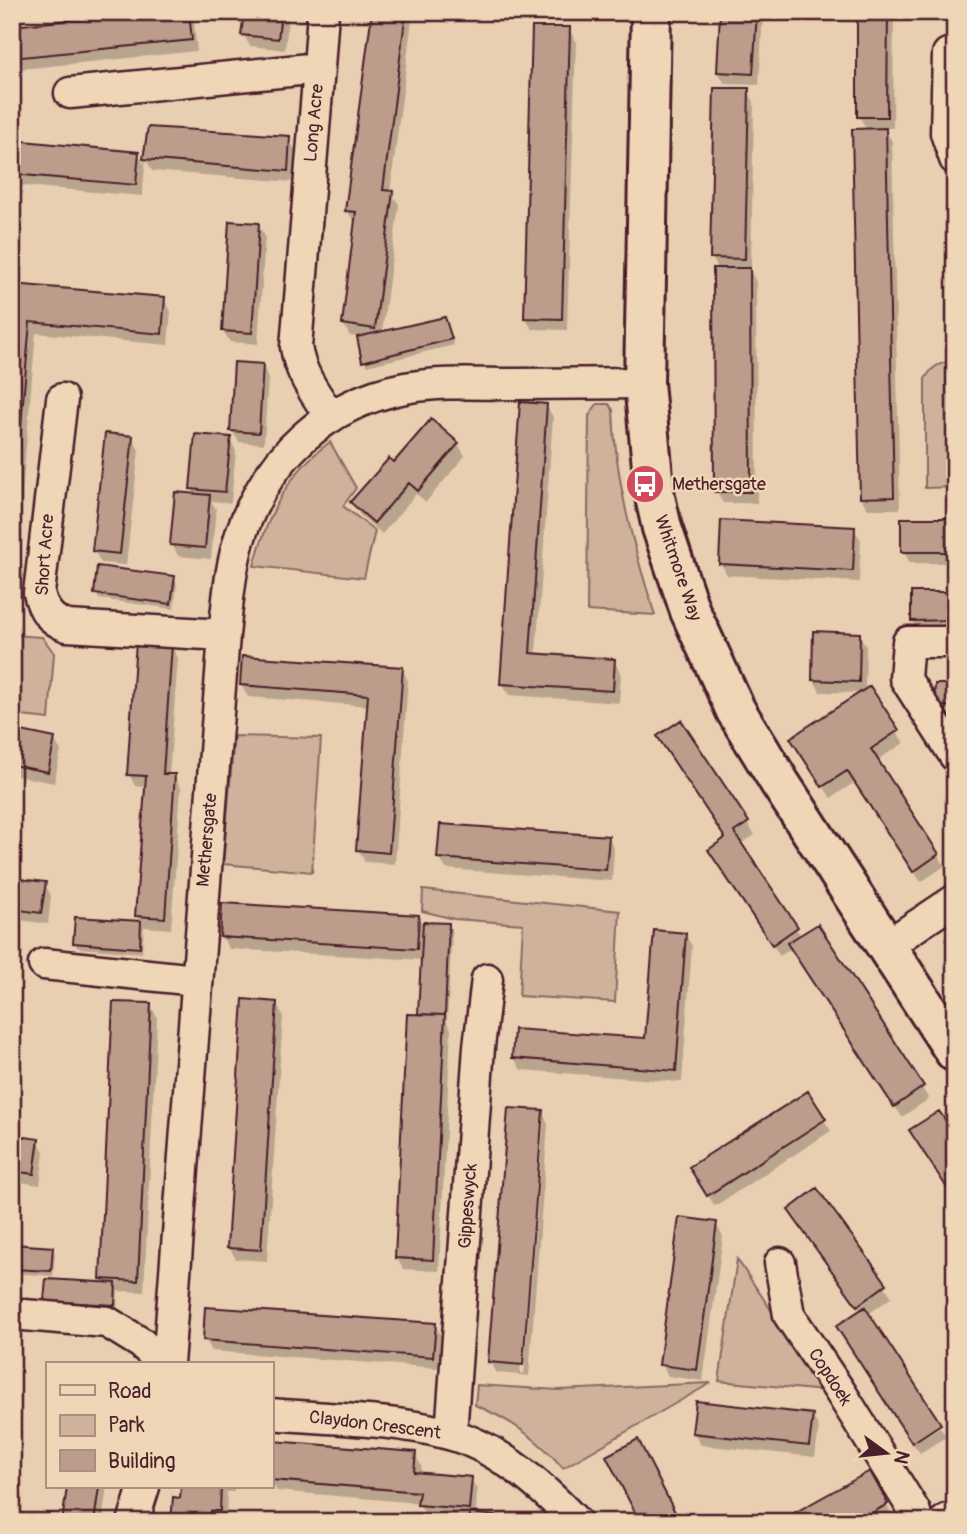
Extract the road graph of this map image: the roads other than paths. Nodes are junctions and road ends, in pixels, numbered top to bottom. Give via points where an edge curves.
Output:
1 (323, 12) edge
2 (651, 12) edge
3 (948, 54) dead end
4 (319, 68) junction
5 (70, 93) dead end
6 (955, 159) edge
7 (644, 383) junction
8 (62, 399) dead end
9 (331, 417) junction
10 (224, 635) junction
11 (955, 642) edge
12 (955, 756) edge
13 (955, 900) edge
14 (886, 946) junction
15 (44, 964) dead end
16 (487, 979) dead end
17 (196, 980) junction
18 (955, 1052) edge
19 (779, 1263) dead end
20 (12, 1314) edge
21 (164, 1362) edge
22 (166, 1362) edge
23 (273, 1414) edge
24 (451, 1434) junction
25 (144, 1488) edge
26 (133, 1522) edge
27 (576, 1522) edge
28 (917, 1522) edge

1 - 4 street
2 - 7 street, Whitmore Way
3 - 6 street via 946,133
4 - 5 street, Long Acre
4 - 9 street, Long Acre via 296,347 298,363
7 - 9 street, Methersgate via 422,386 366,400
7 - 14 street, Whitmore Way via 655,497 690,611 736,711
8 - 10 street, Short Acre via 39,593 48,615 67,626
9 - 10 street, Methersgate via 285,456 256,499 233,565
10 - 17 street, Methersgate
11 - 12 street via 908,642 905,678
13 - 14 street
14 - 18 street, Whitmore Way
15 - 17 street
16 - 24 street, Gippeswyck
17 - 22 street, Methersgate
19 - 28 street, Copdoek via 789,1315 915,1512
20 - 21 street via 107,1322
23 - 24 street, Claydon Crescent
24 - 27 street, Claydon Crescent via 489,1451 541,1486
25 - 26 street

